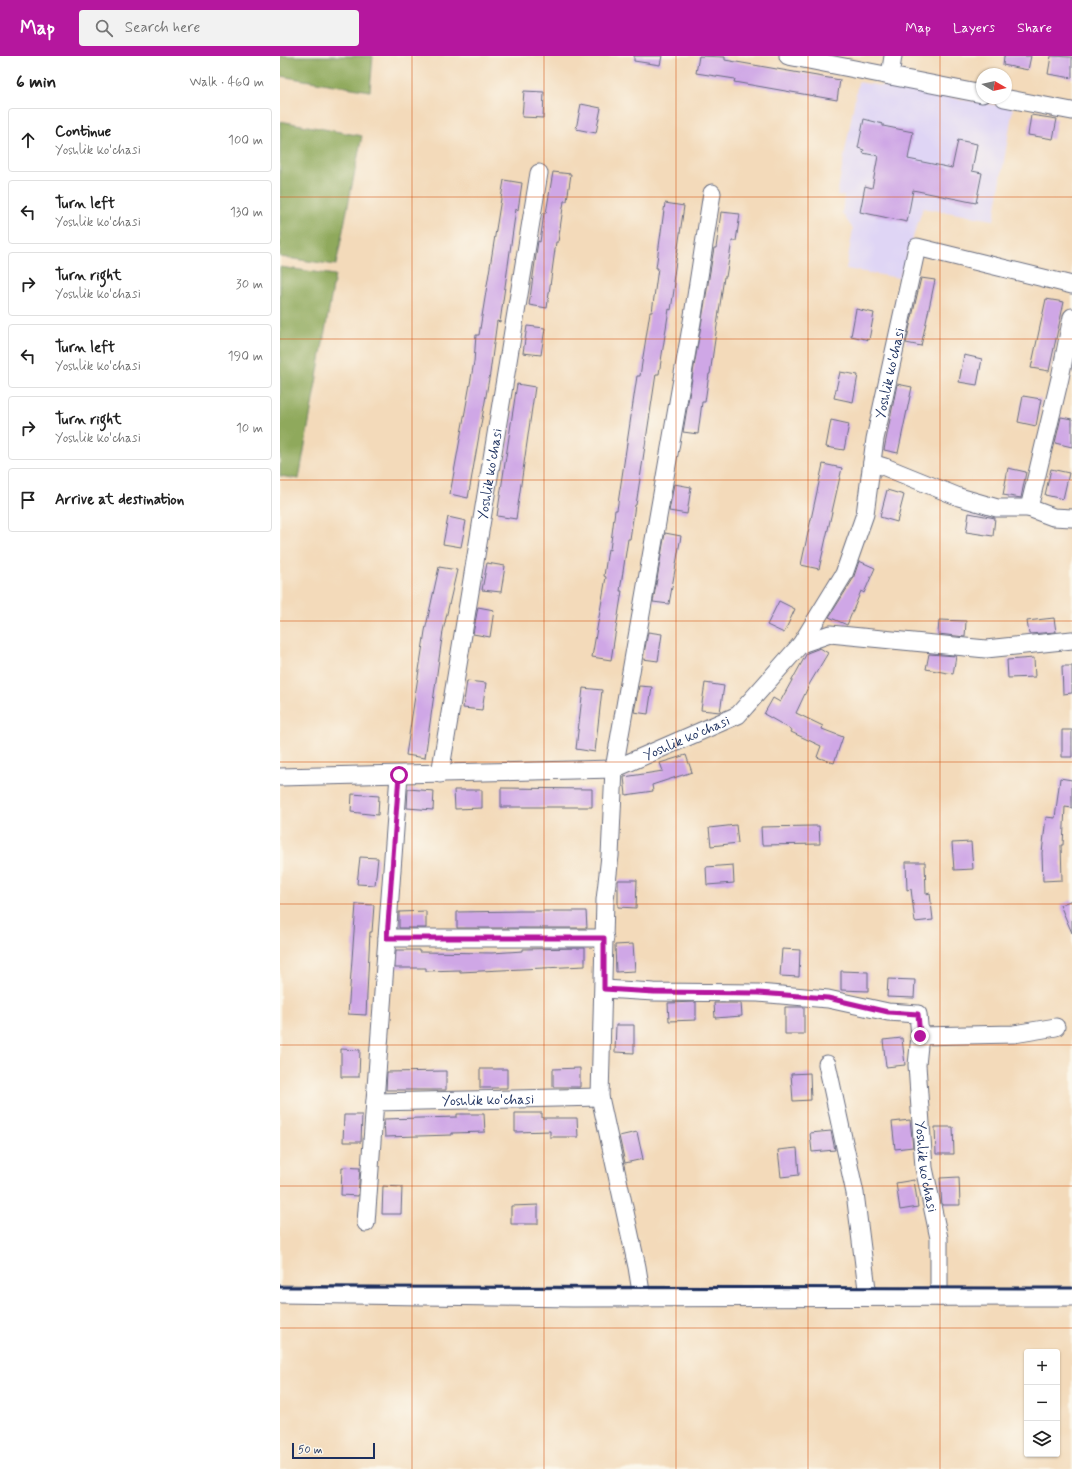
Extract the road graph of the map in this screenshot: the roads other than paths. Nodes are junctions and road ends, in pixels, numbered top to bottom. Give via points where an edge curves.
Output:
1 (788, 56) edge
2 (894, 56) edge
3 (890, 76) junction
4 (976, 93) edge
5 (1012, 100) edge
6 (1072, 111) edge
7 (539, 173) dead end
8 (712, 193) dead end
9 (1072, 285) edge
10 (1072, 317) edge
11 (872, 463) junction
12 (1029, 508) junction
13 (1072, 518) edge
14 (1072, 640) edge
15 (801, 644) junction
16 (614, 769) junction
17 (440, 774) junction
18 (399, 775) junction
19 (280, 777) edge
20 (387, 938) junction
21 (604, 938) junction
22 (604, 989) junction
23 (1056, 1027) dead end
24 (920, 1036) junction
25 (827, 1064) dead end
26 (600, 1096) junction
27 (375, 1102) junction
28 (366, 1222) dead end
29 (280, 1294) edge
30 (868, 1297) junction
31 (940, 1297) junction
32 (1072, 1297) edge
33 (642, 1298) junction

1 - 3 street
2 - 3 street
3 - 4 street
5 - 6 street
7 - 17 street, Yoshlik ko'chasi
8 - 16 street
9 - 11 street, Yoshlik ko'chasi via 918,247
10 - 12 street
11 - 12 street via 959,497 997,508
11 - 15 street, Yoshlik ko'chasi via 865,514 844,574
12 - 13 street via 1053,517
14 - 15 street, Yoshlik ko'chasi via 986,649 830,634
15 - 16 street, Yoshlik ko'chasi via 738,715
16 - 17 street, Yoshlik ko'chasi
16 - 21 street
17 - 18 street, Yoshlik ko'chasi
18 - 19 street, Yoshlik ko'chasi
18 - 20 street
20 - 21 street
20 - 27 street
21 - 22 street
22 - 24 street, Yoshlik ko'chasi via 758,993 828,998 888,1012 918,1014
22 - 26 street
23 - 24 street via 1014,1034
24 - 31 street, Yoshlik ko'chasi via 917,1065 924,1168 939,1238
25 - 30 street via 855,1193
26 - 27 street, Yoshlik ko'chasi
26 - 33 street
27 - 28 street
29 - 33 street
30 - 31 street
30 - 33 street
31 - 32 street

